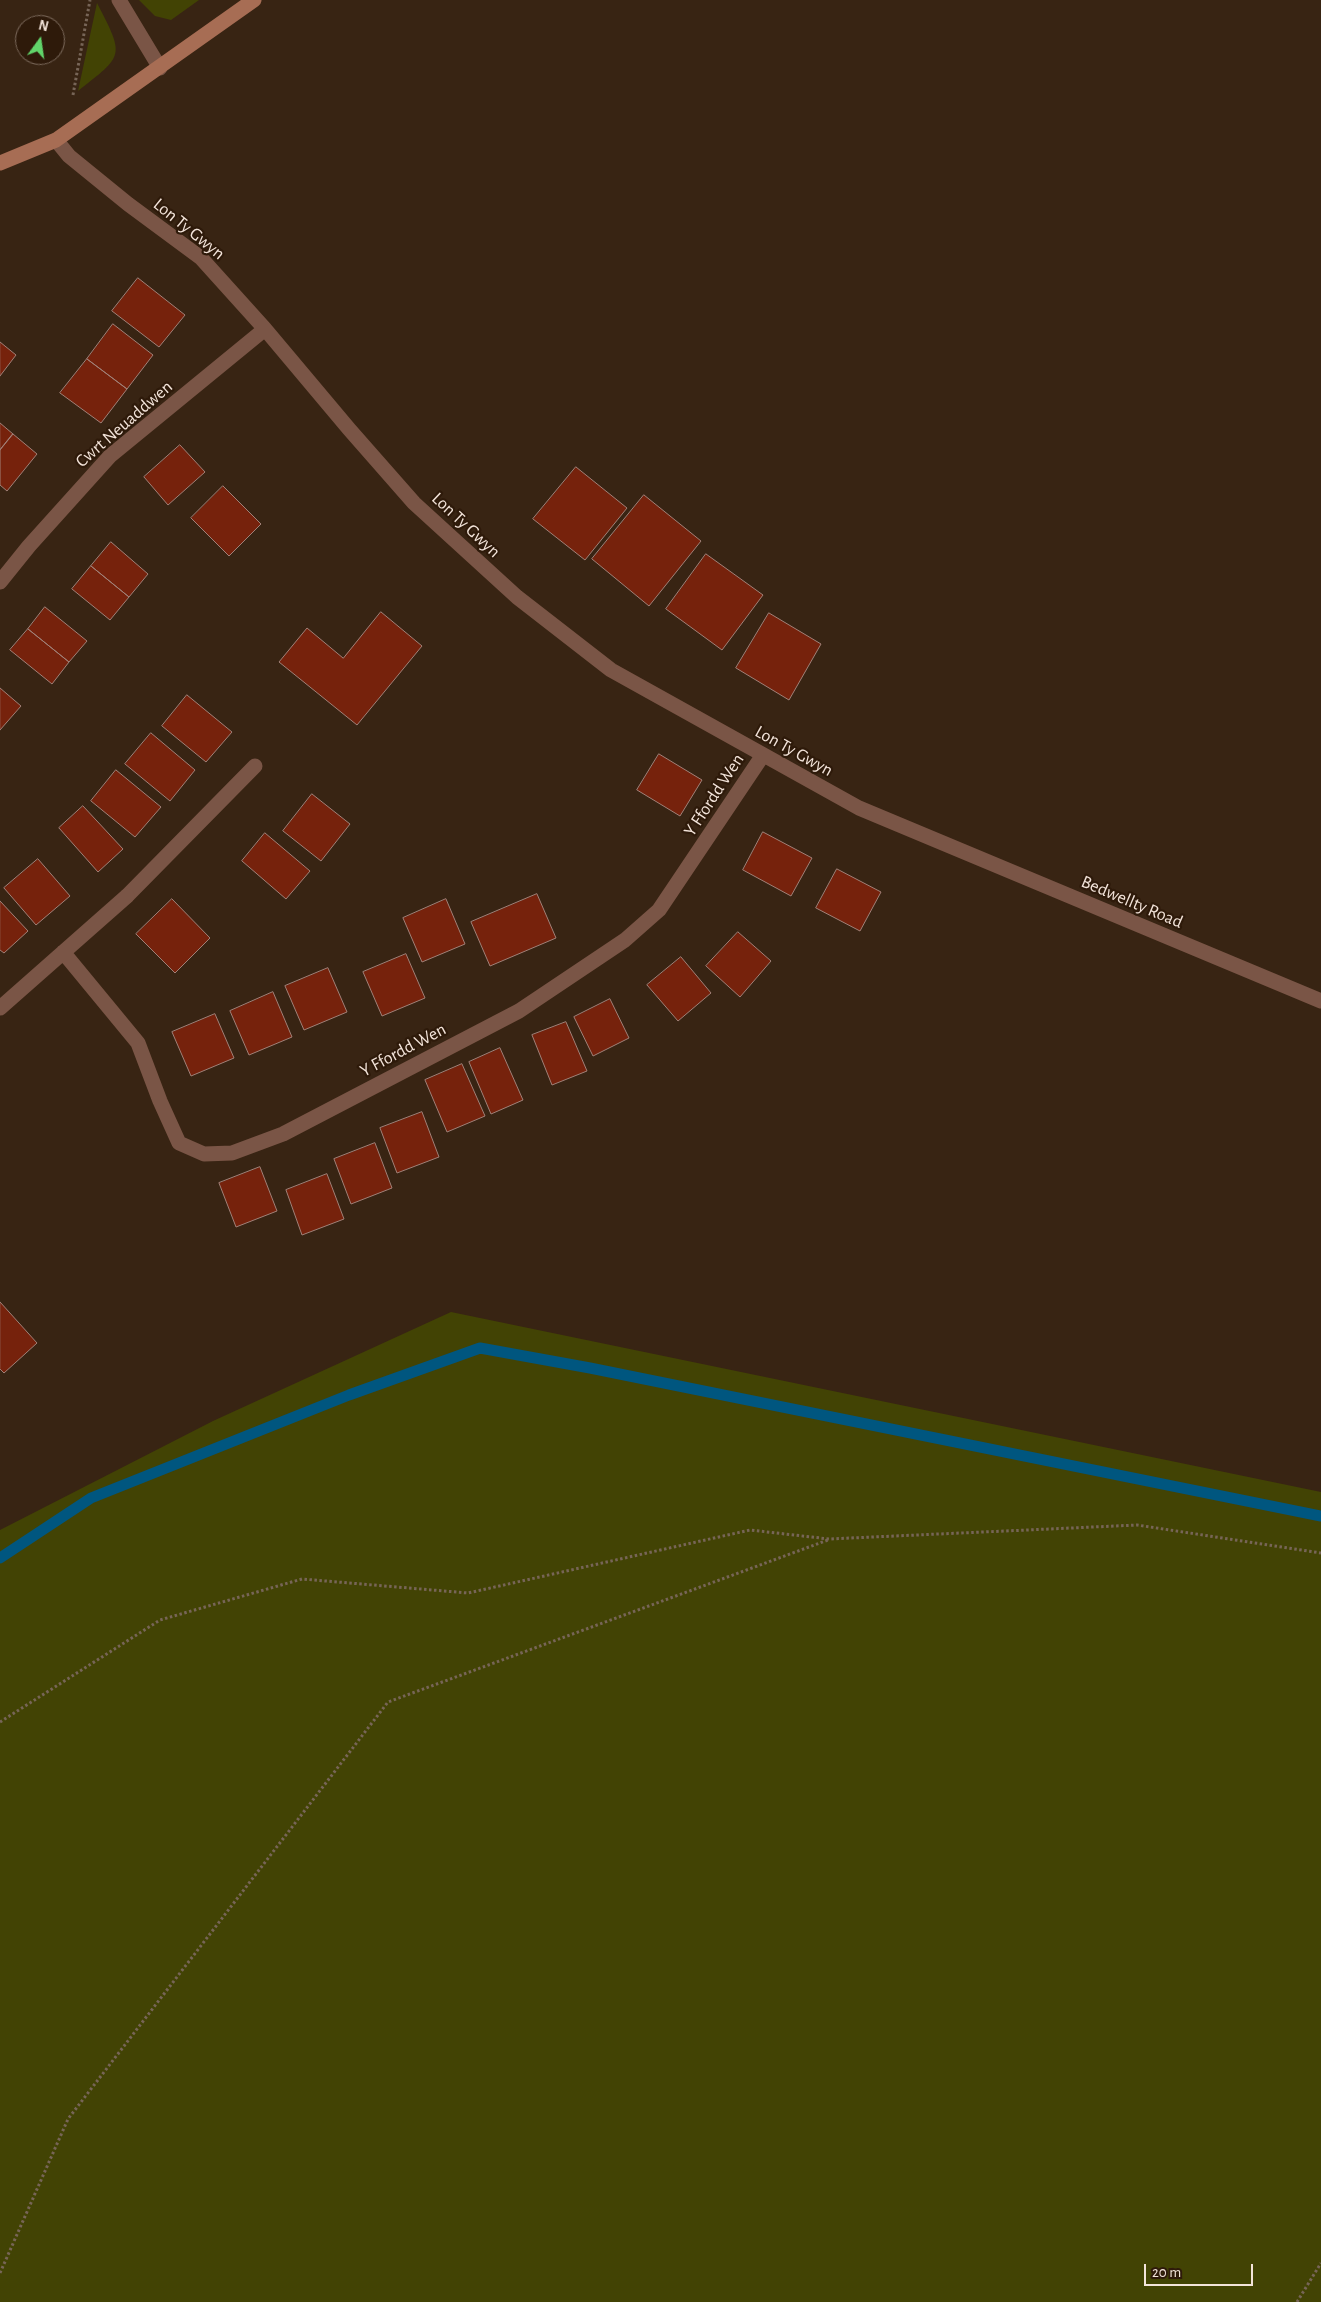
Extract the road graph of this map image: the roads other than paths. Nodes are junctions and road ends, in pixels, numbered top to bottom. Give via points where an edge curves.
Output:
1 (119, 0) edge
2 (254, 0) edge
3 (160, 68) junction
4 (56, 140) junction
5 (0, 163) edge
6 (266, 329) junction
7 (0, 582) edge
8 (763, 755) junction
9 (255, 766) dead end
10 (929, 837) joint
11 (63, 952) junction
12 (1321, 1001) edge
13 (0, 1008) edge

1 - 3 street
2 - 3 main road
3 - 4 main road
4 - 5 main road
4 - 6 street, Lon Ty Gwyn via 69,156 201,258
6 - 7 street, Cwrt Neuaddwen via 110,456
6 - 8 street, Lon Ty Gwyn via 414,503 517,597 611,670
8 - 10 street, Lon Ty Gwyn via 859,808
8 - 11 street, Y Ffordd Wen via 659,910 624,940 518,1011 284,1134 232,1153 204,1154 179,1143 138,1043
9 - 11 street via 127,896
10 - 12 street, Bedwellty Road
11 - 13 street

